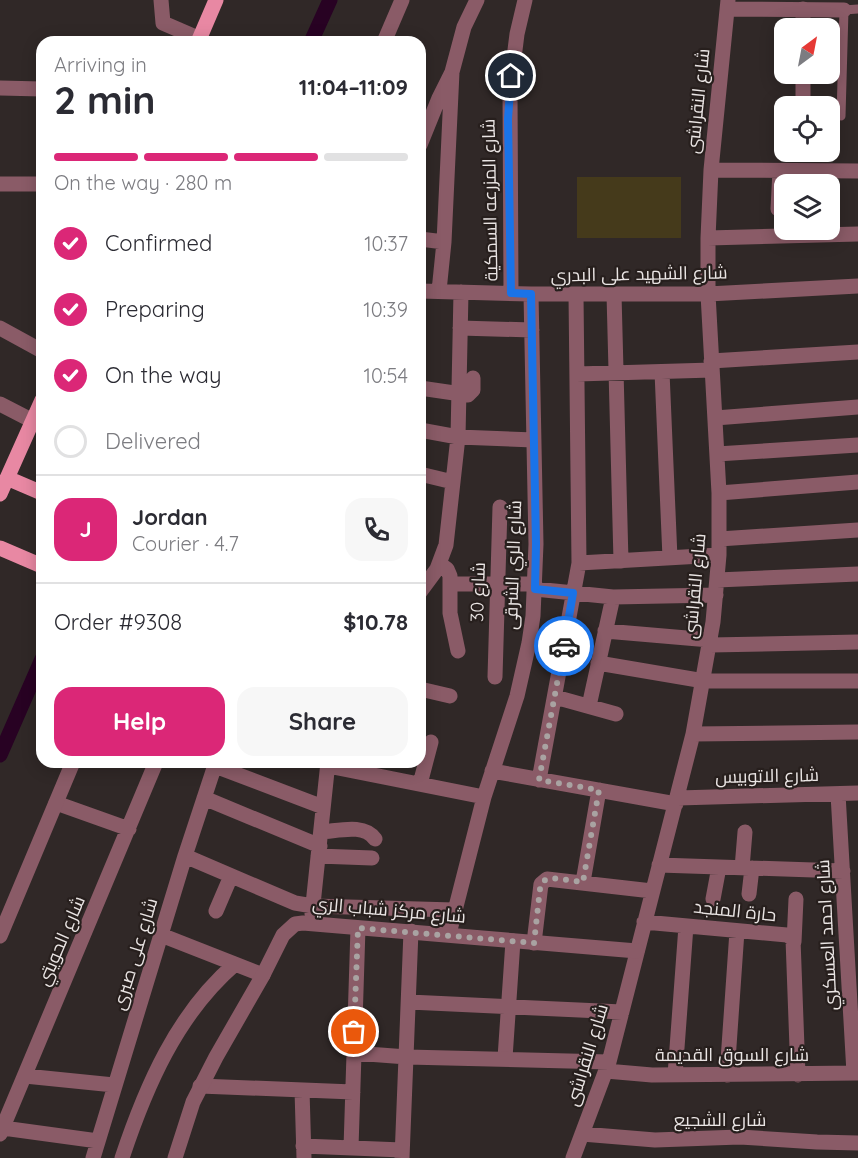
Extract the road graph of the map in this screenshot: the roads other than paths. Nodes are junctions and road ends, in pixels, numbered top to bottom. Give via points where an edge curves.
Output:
1 (160, 0) edge
2 (216, 0) edge
3 (402, 0) edge
4 (477, 0) edge
5 (525, 0) edge
6 (727, 4) edge
7 (809, 6) edge
8 (851, 10) edge
9 (191, 36) edge
10 (201, 36) edge
11 (387, 36) edge
12 (452, 72) junction
13 (0, 88) edge
14 (36, 89) edge
15 (842, 116) dead end
16 (426, 130) edge
17 (711, 170) junction
18 (780, 171) junction
19 (858, 171) edge
20 (780, 174) edge
21 (0, 184) edge
22 (36, 184) edge
23 (858, 234) edge
24 (708, 238) junction
25 (426, 240) edge
26 (444, 242) junction
27 (858, 286) edge
28 (426, 291) edge
29 (439, 291) junction
30 (461, 292) junction
31 (511, 293) junction
32 (531, 294) junction
33 (614, 294) junction
34 (708, 294) junction
35 (576, 295) junction
36 (0, 328) edge
37 (460, 328) junction
38 (532, 330) junction
39 (36, 348) edge
40 (858, 352) edge
41 (711, 366) junction
42 (662, 372) junction
43 (616, 373) junction
44 (577, 374) junction
45 (473, 378) dead end
46 (426, 389) edge
47 (460, 395) junction
48 (0, 404) edge
49 (858, 407) edge
50 (36, 414) edge
51 (715, 418) junction
52 (33, 421) junction
53 (426, 431) edge
54 (458, 437) junction
55 (534, 440) junction
56 (858, 445) edge
57 (717, 454) junction
58 (426, 475) edge
59 (7, 478) junction
60 (453, 482) junction
61 (858, 482) edge
62 (36, 490) edge
63 (719, 493) junction
64 (0, 494) edge
65 (500, 507) dead end
66 (858, 530) edge
67 (719, 539) junction
68 (0, 548) edge
69 (719, 555) junction
70 (670, 558) junction
71 (621, 561) junction
72 (36, 563) edge
73 (579, 563) junction
74 (440, 564) junction
75 (858, 574) edge
76 (451, 584) junction
77 (498, 584) junction
78 (426, 585) edge
79 (535, 586) junction
80 (717, 588) junction
81 (573, 593) junction
82 (613, 597) junction
83 (605, 631) junction
84 (710, 642) junction
85 (858, 642) edge
86 (458, 651) dead end
87 (598, 663) junction
88 (495, 677) dead end
89 (704, 681) junction
90 (858, 681) edge
91 (426, 690) edge
92 (450, 696) dead end
93 (555, 697) junction
94 (589, 706) junction
95 (616, 714) dead end
96 (858, 732) edge
97 (693, 734) junction
98 (431, 742) dead end
99 (426, 761) edge
100 (71, 768) edge
101 (154, 768) edge
102 (214, 768) edge
103 (225, 768) edge
104 (328, 768) edge
105 (357, 768) edge
106 (424, 768) edge
107 (492, 771) junction
108 (539, 780) junction
109 (420, 784) junction
110 (599, 790) junction
111 (858, 793) edge
112 (838, 794) junction
113 (484, 797) junction
114 (204, 798) junction
115 (677, 801) junction
116 (56, 803) junction
117 (323, 807) junction
118 (129, 829) junction
119 (746, 832) dead end
120 (375, 839) dead end
121 (320, 845) junction
122 (185, 856) junction
123 (372, 858) dead end
124 (659, 865) junction
125 (719, 867) junction
126 (747, 868) junction
127 (843, 871) junction
128 (231, 876) junction
129 (583, 882) junction
130 (652, 891) junction
131 (749, 894) dead end
132 (713, 899) dead end
133 (796, 899) dead end
134 (313, 906) junction
135 (454, 910) junction
136 (216, 911) dead end
137 (644, 922) junction
138 (311, 923) junction
139 (686, 926) junction
140 (358, 928) junction
141 (411, 931) junction
142 (737, 931) junction
143 (448, 934) junction
144 (161, 935) junction
145 (0, 936) edge
146 (513, 941) junction
147 (794, 942) junction
148 (534, 943) junction
149 (637, 951) junction
150 (235, 964) junction
151 (263, 975) junction
152 (409, 1002) junction
153 (508, 1007) junction
154 (622, 1012) junction
155 (855, 1046) edge
156 (354, 1053) junction
157 (406, 1057) junction
158 (505, 1058) junction
159 (607, 1067) junction
160 (856, 1073) edge
161 (675, 1075) junction
162 (727, 1075) junction
163 (798, 1075) junction
164 (25, 1076) junction
165 (114, 1085) junction
166 (200, 1086) junction
167 (302, 1090) junction
168 (352, 1092) junction
169 (1, 1131) edge
170 (582, 1134) junction
171 (98, 1141) junction
172 (858, 1143) edge
173 (351, 1148) junction
174 (304, 1152) edge
175 (402, 1154) edge
176 (93, 1158) edge
177 (122, 1158) edge
178 (176, 1158) edge
179 (573, 1158) edge

1 - 9 street via 163,23
2 - 10 main road
3 - 11 street
4 - 12 street via 464,27
5 - 31 street, شارع المزرعه السمكية via 508,119
6 - 7 street
6 - 17 street, شارع النقراشى
7 - 8 street
8 - 15 lane
12 - 16 street
12 - 26 street
13 - 14 street
17 - 18 street
17 - 24 street, شارع النقراشى
18 - 19 street
18 - 20 street
21 - 22 street
23 - 24 street
24 - 34 street, شارع النقراشى
25 - 26 street
26 - 29 street
27 - 34 street, شارع الشهيد على البدري
28 - 29 street, شارع الشهيد على البدري
29 - 30 street, شارع الشهيد على البدري
30 - 31 street, شارع الشهيد على البدري
30 - 37 street
31 - 32 street, شارع الشهيد على البدري
32 - 35 street, شارع الشهيد على البدري
32 - 38 street, شارع الري الشرقى
33 - 34 street, شارع الشهيد على البدري
33 - 35 street, شارع الشهيد على البدري
33 - 43 street
34 - 41 street, شارع النقراشى
35 - 44 street
36 - 39 street
37 - 38 street
37 - 47 street
38 - 55 street, شارع الري الشرقى
40 - 41 street
41 - 42 street
41 - 51 street, شارع النقراشى
42 - 43 street
42 - 70 street
43 - 44 street
43 - 71 street
44 - 73 street
45 - 47 street via 471,393
46 - 47 street
47 - 54 street
48 - 52 street
49 - 51 street
50 - 52 main road
51 - 57 street, شارع النقراشى
52 - 59 main road
53 - 54 street
54 - 55 street
54 - 60 street
55 - 79 street, شارع الري الشرقى
56 - 57 street
57 - 63 street, شارع النقراشى
58 - 60 street
59 - 62 main road
59 - 64 main road
60 - 74 street
61 - 63 street
63 - 67 street, شارع النقراشى
65 - 77 street, شارع 30
66 - 67 street
67 - 69 street, شارع النقراشى
68 - 72 main road
69 - 70 street
69 - 80 street, شارع النقراشى
70 - 71 street
71 - 73 street
73 - 81 street
74 - 76 street via 449,573
74 - 78 street
75 - 80 street
76 - 77 street
76 - 86 street via 450,613
77 - 79 street
77 - 88 street, شارع 30
79 - 81 street
79 - 107 street, شارع الري الشرقى via 524,669
80 - 82 street
80 - 84 street, شارع النقراشى
81 - 82 street
81 - 93 street
82 - 83 street
83 - 84 street
83 - 87 street
84 - 85 street
84 - 89 street, شارع النقراشى
87 - 89 street
87 - 94 street
89 - 90 street
89 - 97 street, شارع النقراشى
91 - 92 street
93 - 94 street
93 - 108 street
94 - 95 street
96 - 97 street
97 - 115 street, شارع النقراشى
98 - 99 street
100 - 116 street
101 - 118 street, شارع الحويتي
102 - 114 street, شارع على صبرى
103 - 117 street
104 - 117 street
105 - 109 street
106 - 109 street
107 - 108 street, شارع الاتوبيس
107 - 113 street, شارع الري الشرقى
108 - 110 street, شارع الاتوبيس
109 - 113 street
110 - 115 street, شارع الاتوبيس
110 - 129 street
111 - 112 street, شارع الاتوبيس
112 - 115 street, شارع الاتوبيس
112 - 127 street, شارع احمد العسكري
113 - 135 street, شارع الري الشرقى
114 - 121 street
114 - 122 street, شارع على صبرى
115 - 124 street, شارع النقراشى
116 - 118 street
116 - 145 street
117 - 121 street
118 - 164 street, شارع الحويتي
119 - 126 street
120 - 121 street via 369,831 362,830
121 - 123 street
121 - 134 street
122 - 128 street
122 - 144 street, شارع على صبرى
124 - 125 street
124 - 130 street, شارع النقراشى
125 - 126 street
125 - 132 street
126 - 127 street
126 - 131 street
127 - 155 street, شارع احمد العسكري
128 - 134 street via 284,900
128 - 136 street
129 - 130 street
129 - 148 street via 551,878 543,881
130 - 137 street, شارع النقراشى
133 - 147 street
134 - 135 street
134 - 138 street
135 - 143 street, شارع الري الشرقى
137 - 139 street, حارة المنجد
137 - 149 street, شارع النقراشى
138 - 140 street, شارع مركز شباب الري
138 - 151 street, شارع مركز شباب الري via 295,924 288,929
139 - 142 street, حارة المنجد
139 - 161 street
140 - 141 street, شارع مركز شباب الري
140 - 156 street
141 - 143 street, شارع مركز شباب الري
141 - 152 street
142 - 147 street, حارة المنجد via 787,935
142 - 162 street
143 - 146 street, شارع مركز شباب الري
144 - 150 street
144 - 165 street, شارع على صبرى
146 - 148 street, شارع مركز شباب الري
146 - 153 street
147 - 163 street, حارة المنجد
148 - 149 street, شارع مركز شباب الري
149 - 154 street, شارع النقراشى
150 - 151 street
150 - 177 street via 201,998 177,1032 145,1096
151 - 166 street, شارع مركز شباب الري
152 - 153 street
152 - 157 street
153 - 154 street
153 - 158 street
154 - 159 street, شارع النقراشى
155 - 160 street, شارع احمد العسكري
156 - 157 street, شارع السوق القديمة
156 - 168 street
157 - 158 street, شارع السوق القديمة
157 - 175 street
158 - 159 street, شارع السوق القديمة
159 - 161 street, شارع السوق القديمة
159 - 170 street, شارع النقراشى
160 - 163 street, شارع السوق القديمة
161 - 162 street, شارع السوق القديمة
162 - 163 street, شارع السوق القديمة
164 - 165 street
164 - 169 street, شارع الحويتي
165 - 171 street, شارع على صبرى
166 - 167 street
166 - 178 street, شارع مركز شباب الري
167 - 168 street
167 - 174 street
168 - 173 street
169 - 171 street
170 - 172 street, شارع الشجيع via 655,1140 740,1137
170 - 179 street, شارع النقراشى
171 - 176 street, شارع على صبرى
173 - 174 street
173 - 175 street

